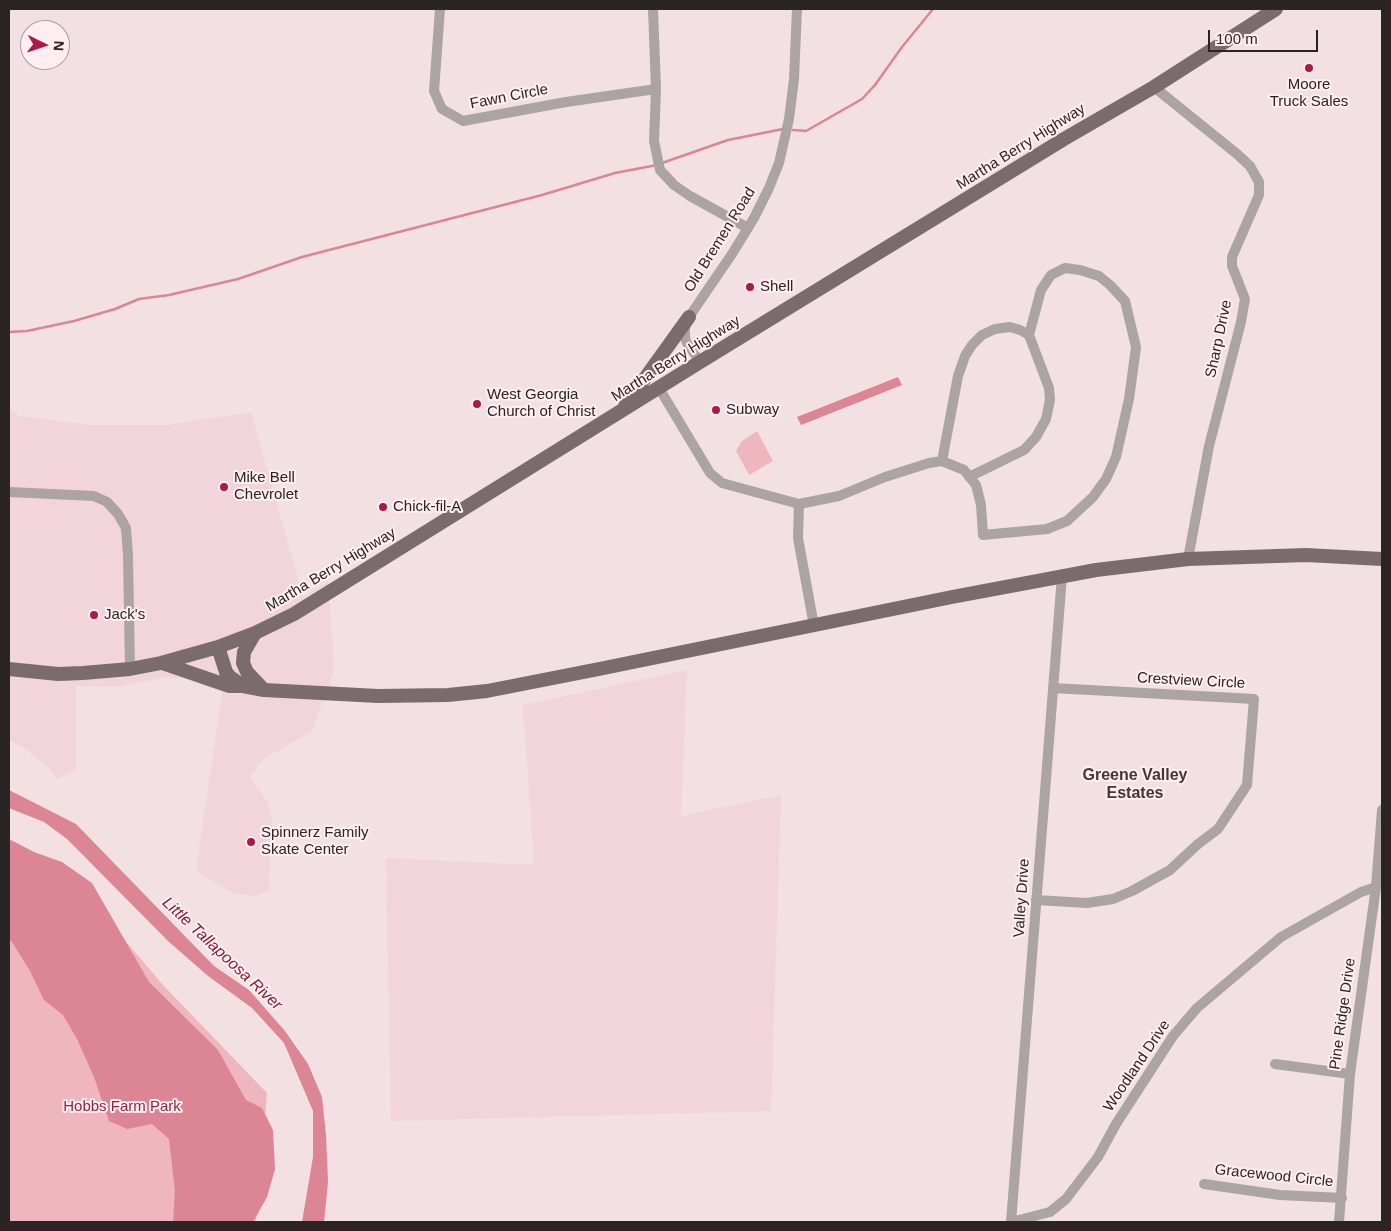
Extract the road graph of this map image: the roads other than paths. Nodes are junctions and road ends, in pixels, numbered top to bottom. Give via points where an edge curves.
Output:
1 (440, 9) edge
2 (654, 9) edge
3 (796, 9) edge
4 (1276, 9) edge
5 (1154, 87) junction
6 (656, 88) junction
7 (748, 228) junction
8 (689, 317) junction
9 (1029, 335) junction
10 (700, 362) junction
11 (658, 388) junction
12 (622, 411) junction
13 (942, 461) junction
14 (970, 477) junction
15 (9, 492) edge
16 (799, 504) junction
17 (1188, 559) junction
18 (1382, 559) edge
19 (1062, 576) junction
20 (814, 626) junction
21 (255, 633) junction
22 (218, 646) junction
23 (161, 663) junction
24 (9, 669) edge
25 (130, 669) junction
26 (234, 683) junction
27 (1053, 688) junction
28 (264, 690) junction
29 (1382, 810) edge
30 (1376, 887) junction
31 (1036, 900) junction
32 (1275, 1064) dead end
33 (1350, 1074) junction
34 (1204, 1184) dead end
35 (1342, 1198) junction
36 (1011, 1222) edge
37 (1339, 1222) edge

1 - 6 street, Fawn Circle via 434,91 442,109 463,121
2 - 6 street
3 - 7 street, Old Bremen Road via 795,72 786,140 769,188
4 - 5 main road, Martha Berry Highway
5 - 10 main road, Martha Berry Highway
5 - 17 street, Sharp Drive via 1250,166 1258,182 1259,195 1232,257 1232,266 1245,299 1209,446
6 - 7 street via 654,141 660,170 690,196
7 - 8 street, Old Bremen Road
8 - 10 street, Old Bremen Road via 685,338
8 - 12 main road
9 - 13 street via 1010,327 995,329 972,345 958,376
9 - 14 street via 1049,388 1046,419 1024,450
9 - 14 street via 1041,290 1051,275 1065,268 1099,276 1124,300 1135,340 1135,360 1116,457 1094,497 1067,521 1047,529 984,535 981,505 976,485
10 - 11 main road, Martha Berry Highway
11 - 12 main road, Martha Berry Highway
11 - 16 street via 710,473 722,482
12 - 21 main road, Martha Berry Highway via 314,602
13 - 14 street via 964,470
13 - 16 street via 928,462 885,476 839,496
15 - 25 street via 94,496 107,502 118,514 126,528
16 - 20 street via 798,538
17 - 18 main road via 1306,555
17 - 19 main road
19 - 20 main road
19 - 27 street, Valley Drive
20 - 28 main road via 487,690 378,696
21 - 22 main road, Martha Berry Highway
21 - 28 main road via 244,652 243,663
22 - 23 main road, Martha Berry Highway
22 - 26 main road
23 - 25 main road, Martha Berry Highway
23 - 26 main road
24 - 25 main road, Martha Berry Highway via 58,674
26 - 28 main road
27 - 31 street, Valley Drive
27 - 31 street, Crestview Circle via 1254,699 1247,785 1218,829 1170,870 1126,894 1087,903
29 - 30 street, Pine Ridge Drive
30 - 33 street, Pine Ridge Drive
30 - 36 street, Woodland Drive via 1281,937 1197,1008 1172,1036 1098,1157 1066,1199 1050,1212
31 - 36 street, Valley Drive
32 - 33 street
33 - 35 street, Pine Ridge Drive
34 - 35 street, Gracewood Circle via 1280,1195
35 - 37 street, Pine Ridge Drive

